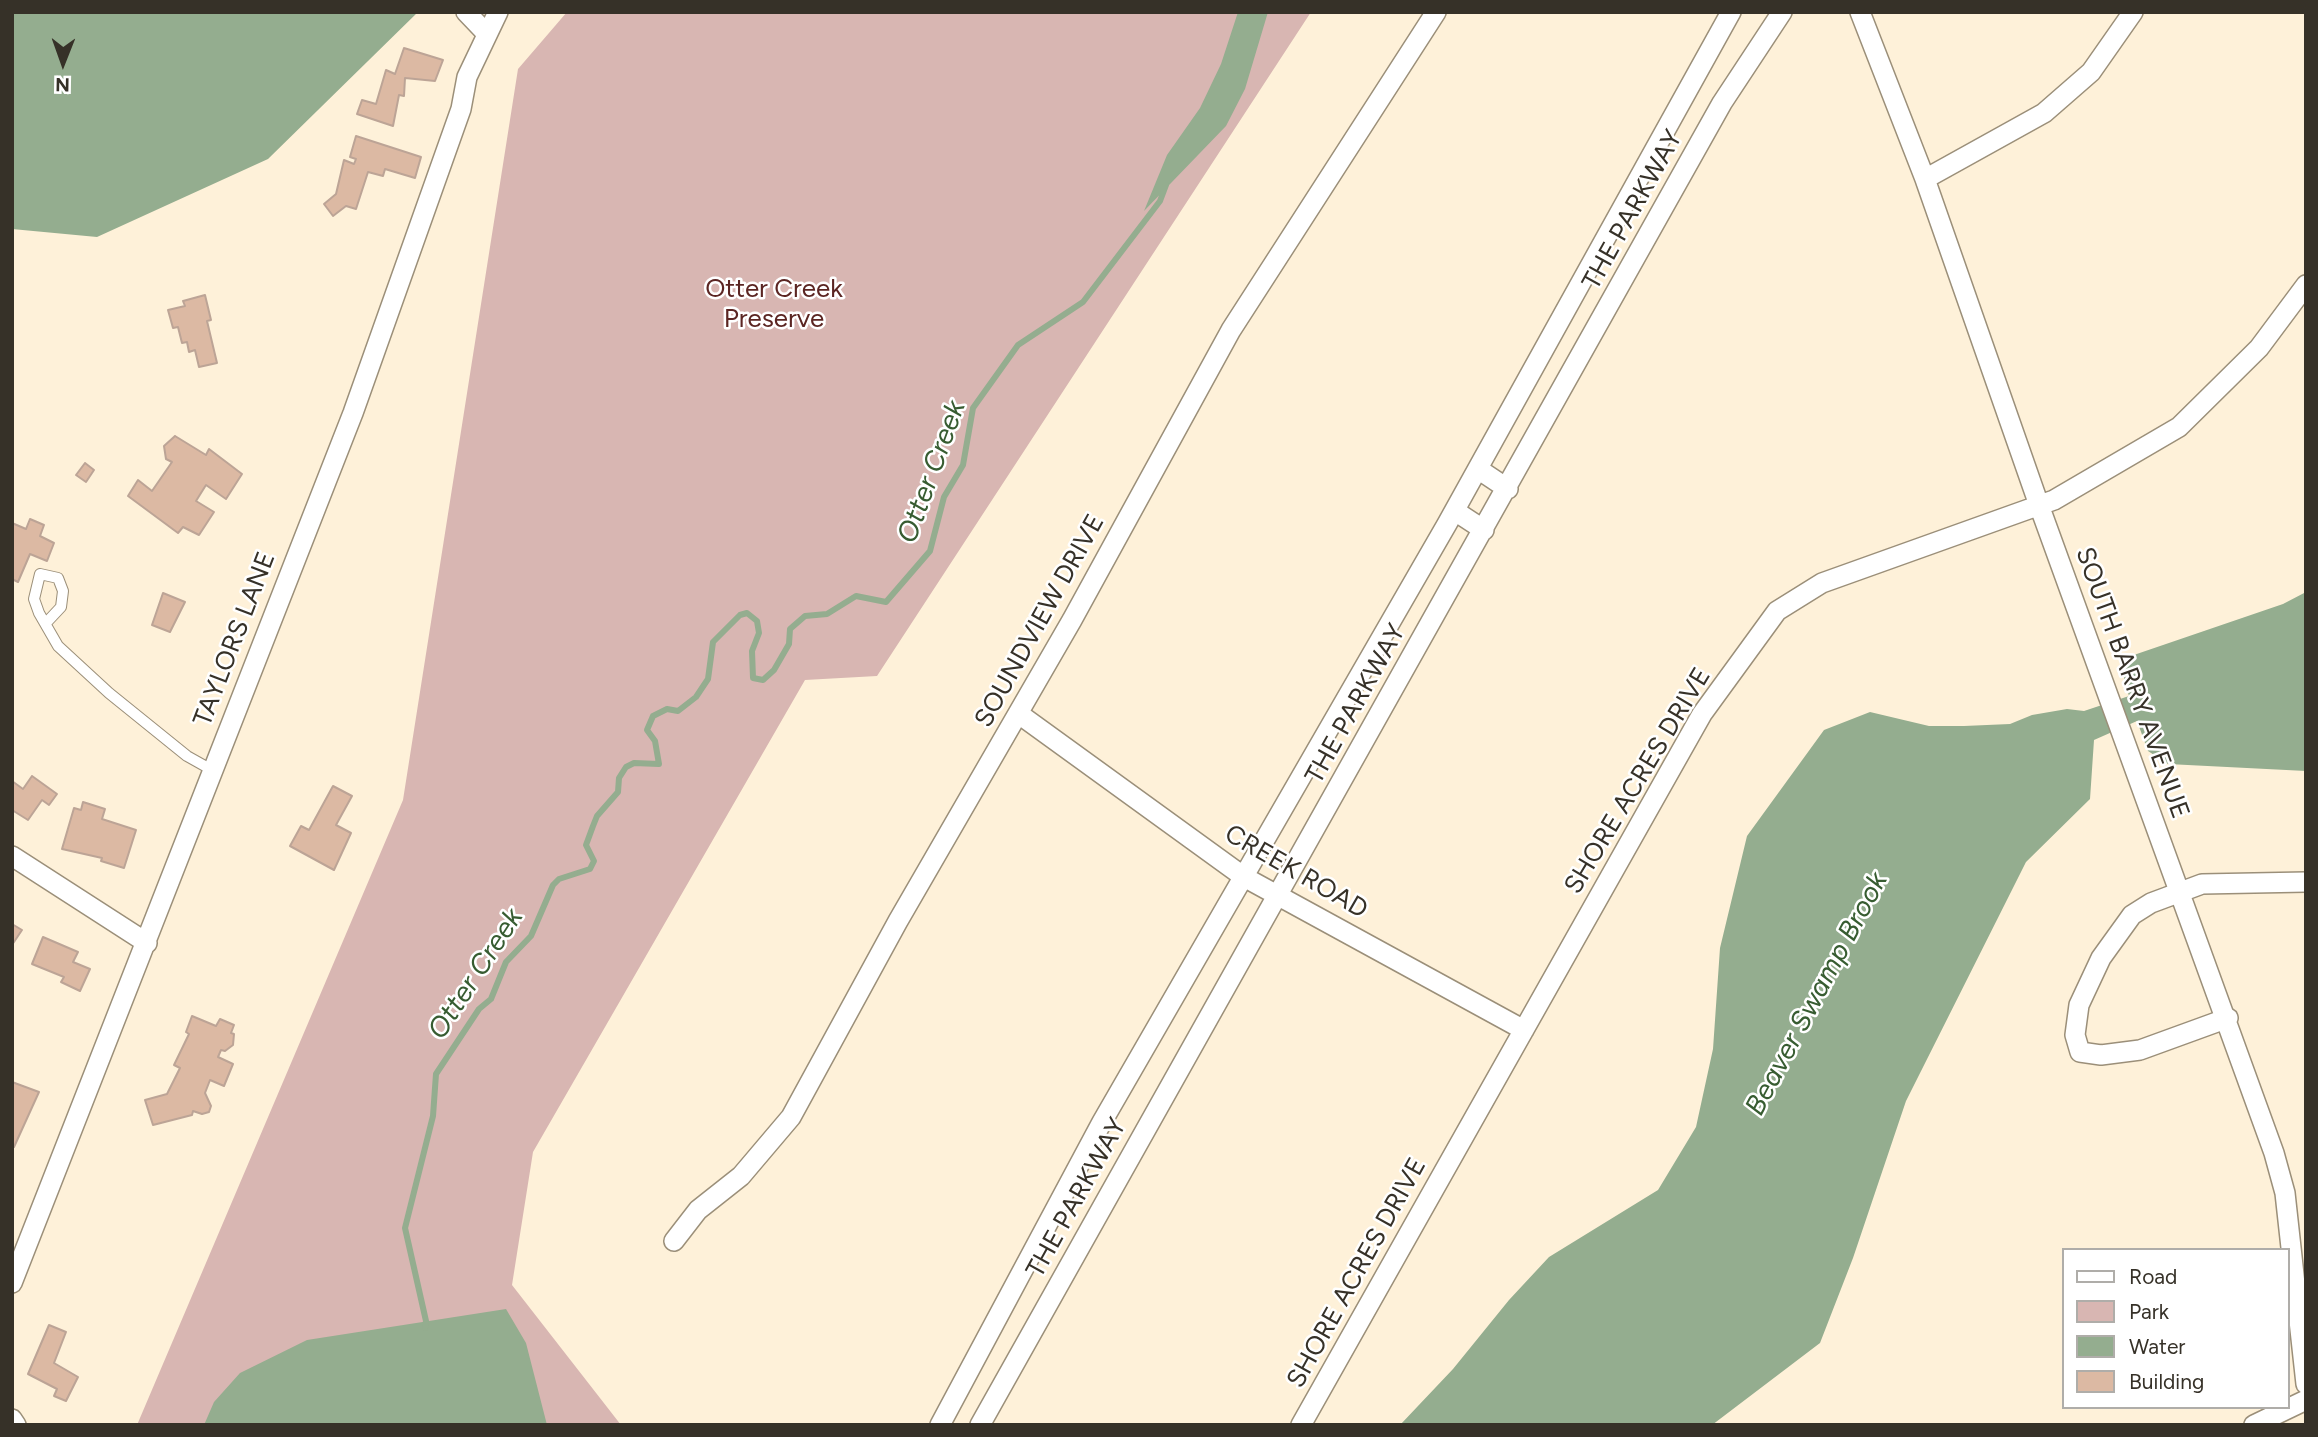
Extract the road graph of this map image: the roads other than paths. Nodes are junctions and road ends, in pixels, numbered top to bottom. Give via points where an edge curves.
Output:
1 (466, 12) edge
2 (498, 12) edge
3 (1436, 12) edge
4 (1731, 12) edge
5 (1782, 12) edge
6 (1860, 12) edge
7 (2133, 12) edge
8 (487, 34) junction
9 (1925, 179) junction
10 (2306, 285) edge
11 (1478, 469) junction
12 (1508, 489) junction
13 (2039, 505) junction
14 (1455, 511) junction
15 (1484, 530) junction
16 (46, 624) junction
17 (1019, 714) junction
18 (212, 770) junction
19 (12, 856) edge
20 (1244, 877) junction
21 (2306, 882) edge
22 (2181, 892) junction
23 (1279, 895) junction
24 (147, 943) junction
25 (2228, 1018) junction
26 (1524, 1030) junction
27 (674, 1241) dead end
28 (17, 1252) edge
29 (12, 1283) edge
30 (2306, 1384) edge
31 (2306, 1401) edge
32 (2290, 1408) edge
33 (2289, 1409) edge
34 (12, 1419) edge
35 (16, 1425) edge
36 (940, 1425) edge
37 (980, 1425) edge
38 (1301, 1425) edge
39 (2254, 1425) edge

1 - 8 street
2 - 8 street, TAYLORS LANE
3 - 17 street, SOUNDVIEW DRIVE via 1231,330
4 - 11 street, THE PARKWAY
5 - 12 street, THE PARKWAY via 1722,103
6 - 9 street, SOUTH BARRY AVENUE
7 - 9 street via 2091,72 2044,113
8 - 18 street, TAYLORS LANE via 467,77 461,109 353,413
9 - 13 street, SOUTH BARRY AVENUE
10 - 13 street, SHORE ACRES DRIVE via 2259,348 2179,427
11 - 12 street
11 - 14 street, THE PARKWAY
12 - 15 street, THE PARKWAY
13 - 22 street, SOUTH BARRY AVENUE
13 - 26 street, SHORE ACRES DRIVE via 1822,583 1777,611 1702,714
14 - 15 street
14 - 20 street, THE PARKWAY
15 - 23 street, THE PARKWAY
16 - 16 lane via 34,599 40,574 58,578 63,591 61,607
16 - 18 lane via 58,646 82,670 187,756
17 - 20 street, CREEK ROAD
17 - 27 street, SOUNDVIEW DRIVE via 791,1117 741,1176 698,1210
18 - 24 street, TAYLORS LANE
19 - 24 street
20 - 23 street, CREEK ROAD
20 - 36 street, THE PARKWAY via 1101,1122
21 - 22 street via 2202,884
22 - 25 street, SOUTH BARRY AVENUE
22 - 25 street via 2132,915 2101,958 2079,1005 2075,1035 2080,1052 2101,1055 2140,1050
23 - 26 street, CREEK ROAD
23 - 37 street, THE PARKWAY
24 - 28 street, TAYLORS LANE
25 - 30 street, SOUTH BARRY AVENUE via 2285,1194
26 - 38 street, SHORE ACRES DRIVE
28 - 29 street, TAYLORS LANE
31 - 32 street
33 - 39 street
34 - 35 street

